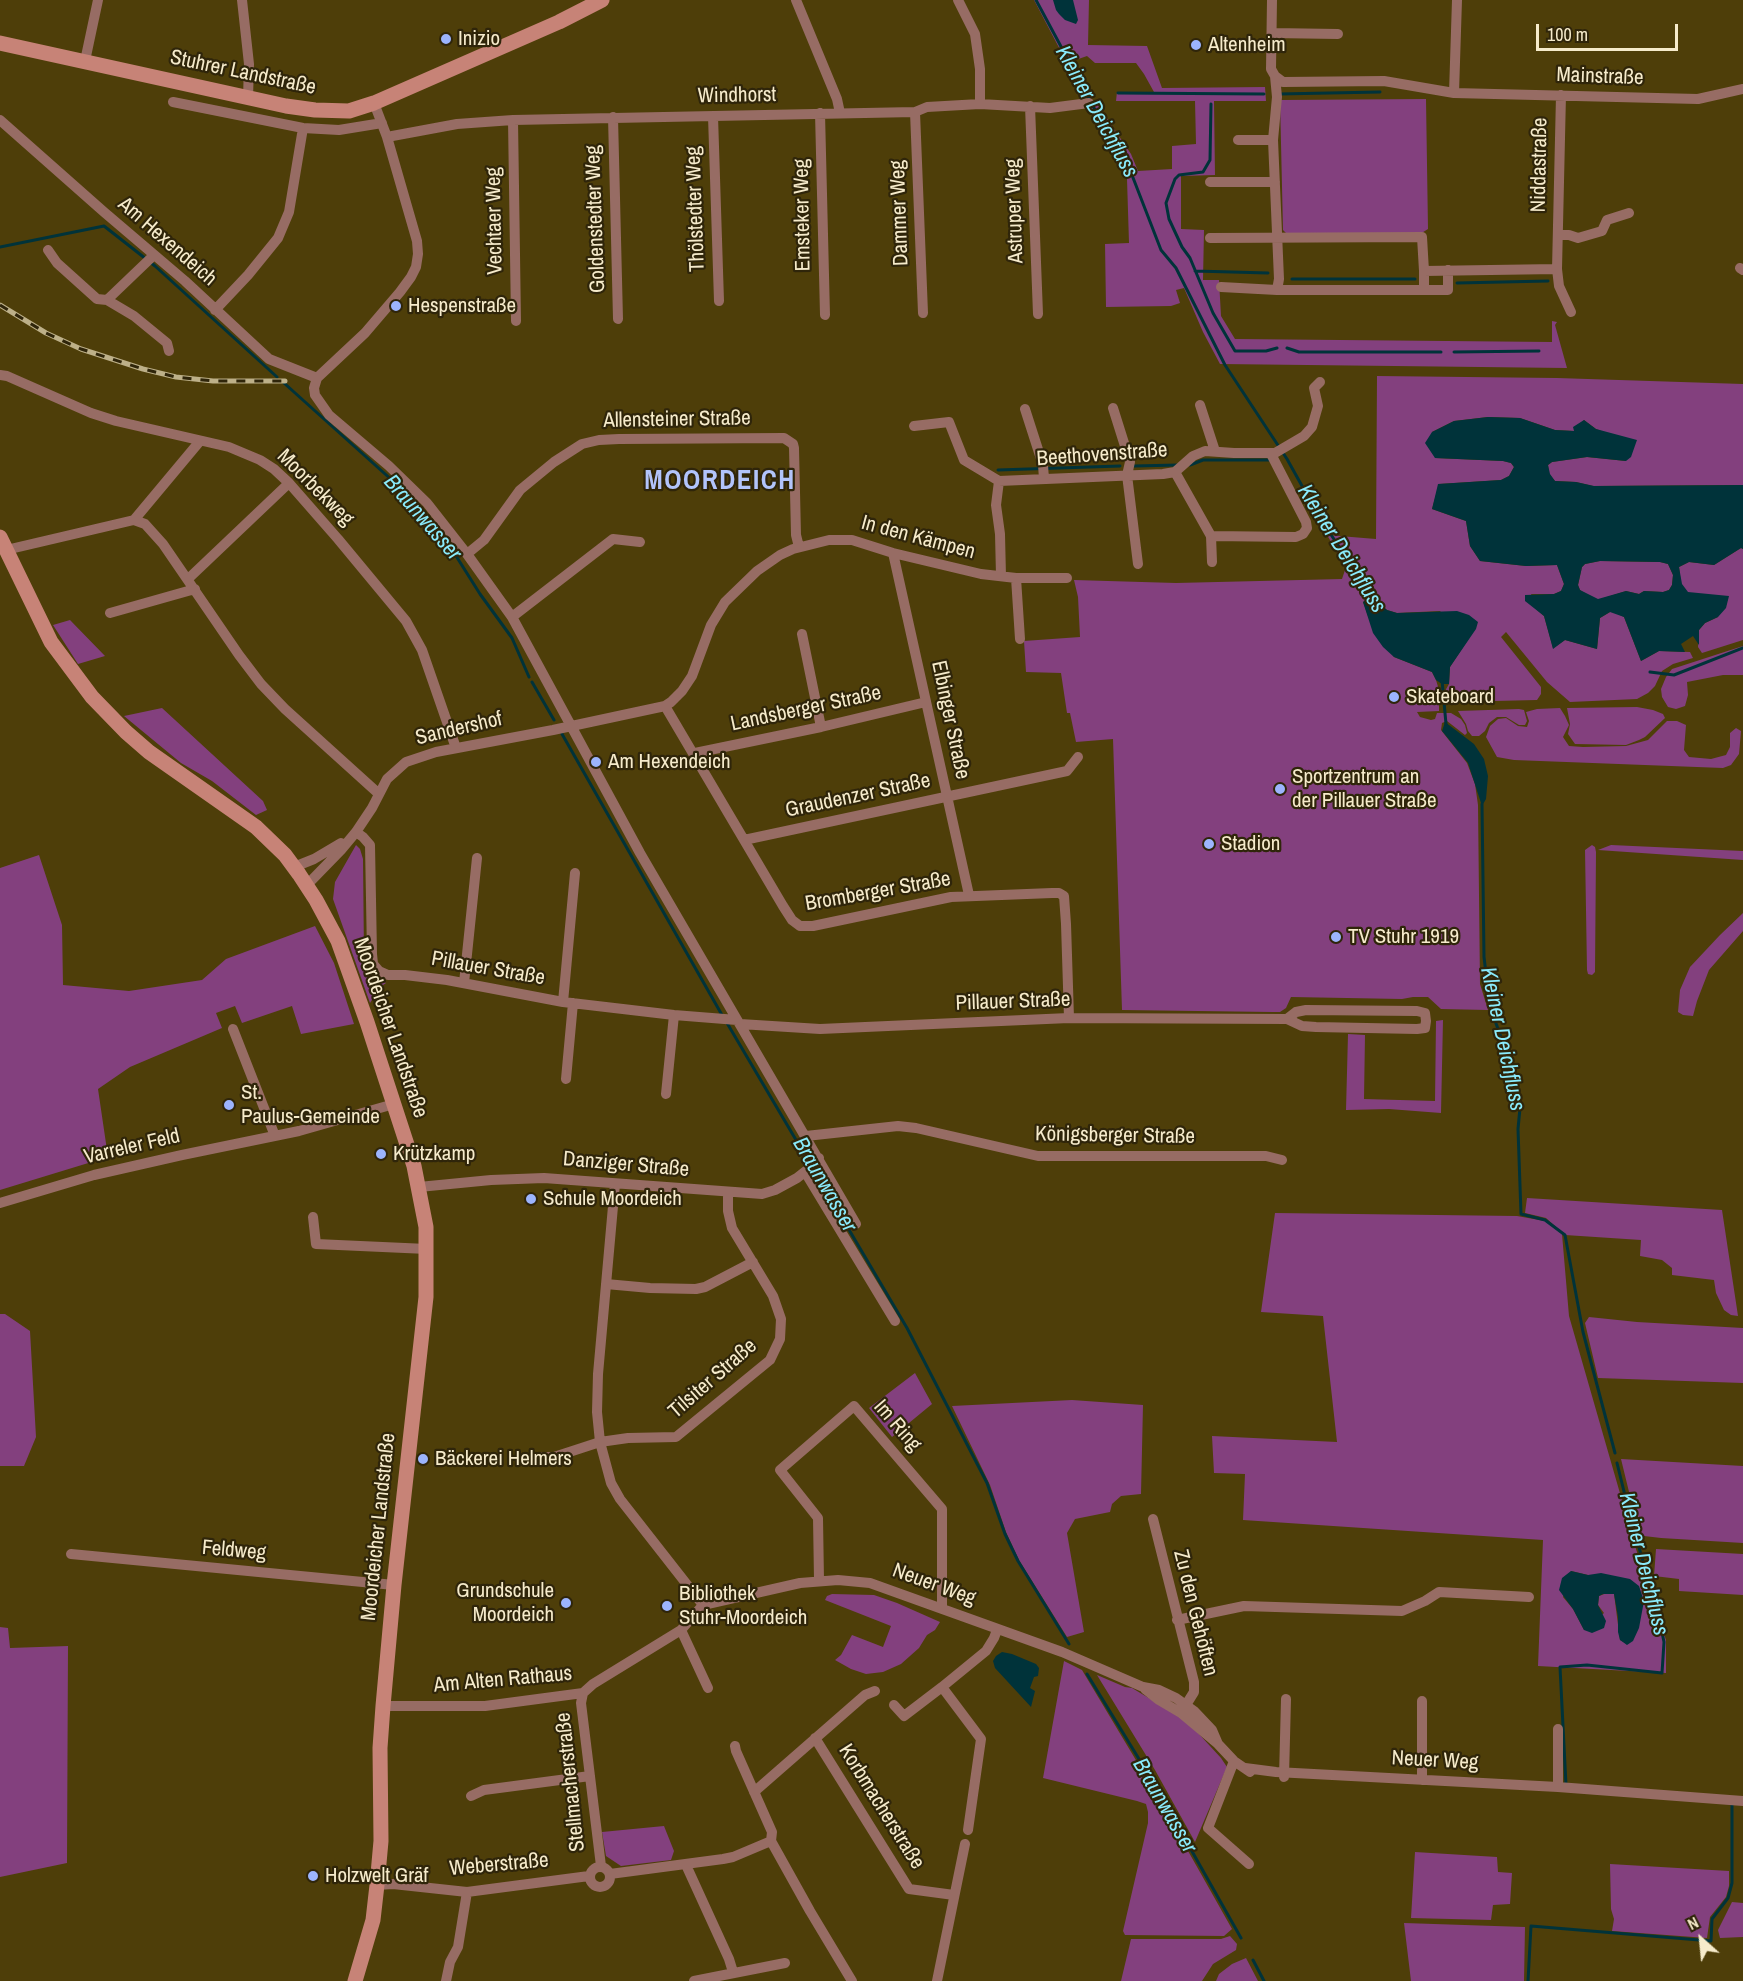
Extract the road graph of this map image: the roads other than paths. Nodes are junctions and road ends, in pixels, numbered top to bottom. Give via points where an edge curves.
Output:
1 (98, 0) edge
2 (242, 0) edge
3 (602, 0) edge
4 (796, 0) edge
5 (958, 0) edge
6 (1272, 0) edge
7 (1457, 0) edge
8 (1272, 33) junction
9 (1338, 34) dead end
10 (0, 44) edge
11 (85, 61) junction
12 (1275, 76) junction
13 (1743, 89) edge
14 (1454, 93) junction
15 (1561, 95) junction
16 (248, 98) junction
17 (173, 102) dead end
18 (374, 103) junction
19 (1089, 103) dead end
20 (980, 104) junction
21 (1030, 106) junction
22 (915, 112) junction
23 (820, 113) junction
24 (840, 113) junction
25 (713, 116) junction
26 (613, 117) junction
27 (0, 120) edge
28 (513, 120) junction
29 (382, 123) junction
30 (303, 128) junction
31 (387, 137) junction
32 (1238, 140) dead end
33 (1273, 140) junction
34 (1210, 182) dead end
35 (1275, 183) junction
36 (1629, 213) dead end
37 (1558, 235) junction
38 (1277, 237) junction
39 (1210, 238) dead end
40 (48, 250) dead end
41 (154, 255) junction
42 (1557, 269) junction
43 (1448, 270) junction
44 (1424, 271) junction
45 (1221, 287) dead end
46 (1277, 290) junction
47 (1424, 290) junction
48 (107, 300) junction
49 (719, 301) dead end
50 (215, 310) junction
51 (1571, 312) dead end
52 (923, 313) dead end
53 (1038, 314) dead end
54 (825, 315) dead end
55 (618, 319) dead end
56 (516, 321) dead end
57 (169, 351) dead end
58 (0, 375) edge
59 (317, 379) junction
60 (1320, 382) dead end
61 (1200, 405) dead end
62 (1113, 408) dead end
63 (1025, 409) dead end
64 (914, 426) dead end
65 (200, 441) junction
66 (1215, 451) junction
67 (1276, 455) junction
68 (1177, 470) junction
69 (1043, 472) junction
70 (1127, 475) junction
71 (999, 481) junction
72 (289, 483) junction
73 (134, 520) junction
74 (1211, 536) junction
75 (640, 542) dead end
76 (3, 544) edge
77 (799, 547) junction
78 (893, 553) junction
79 (467, 554) junction
80 (1212, 562) dead end
81 (1138, 564) dead end
82 (1001, 576) junction
83 (1016, 578) junction
84 (1067, 578) dead end
85 (191, 584) junction
86 (110, 613) dead end
87 (512, 617) junction
88 (801, 634) dead end
89 (1020, 639) dead end
90 (926, 702) junction
91 (665, 706) junction
92 (571, 725) junction
93 (821, 727) junction
94 (456, 748) junction
95 (695, 753) junction
96 (1078, 757) dead end
97 (379, 794) junction
98 (947, 797) junction
99 (356, 832) junction
100 (744, 840) junction
101 (477, 858) dead end
102 (294, 867) junction
103 (575, 873) dead end
104 (306, 886) junction
105 (969, 896) junction
106 (464, 983) junction
107 (568, 1003) junction
108 (674, 1015) junction
109 (1070, 1018) junction
110 (1287, 1018) junction
111 (736, 1021) junction
112 (232, 1029) dead end
113 (566, 1079) dead end
114 (666, 1094) dead end
115 (394, 1104) junction
116 (274, 1136) junction
117 (806, 1136) junction
118 (1282, 1160) dead end
119 (817, 1161) junction
120 (805, 1172) junction
121 (615, 1184) junction
122 (419, 1187) junction
123 (728, 1193) junction
124 (0, 1203) edge
125 (313, 1217) dead end
126 (856, 1224) dead end
127 (427, 1250) junction
128 (753, 1262) junction
129 (606, 1284) junction
130 (896, 1321) dead end
131 (600, 1442) junction
132 (543, 1457) dead end
133 (1153, 1520) dead end
134 (71, 1554) dead end
135 (819, 1580) junction
136 (394, 1586) junction
137 (1529, 1597) dead end
138 (703, 1605) junction
139 (942, 1608) junction
140 (1177, 1620) junction
141 (681, 1630) junction
142 (997, 1630) junction
143 (942, 1687) junction
144 (708, 1688) dead end
145 (875, 1691) dead end
146 (583, 1694) junction
147 (1286, 1699) dead end
148 (1422, 1701) dead end
149 (894, 1705) dead end
150 (383, 1706) junction
151 (1184, 1709) junction
152 (1558, 1729) dead end
153 (814, 1738) junction
154 (735, 1746) dead end
155 (1234, 1761) junction
156 (1284, 1774) junction
157 (590, 1776) junction
158 (1422, 1779) junction
159 (1564, 1788) junction
160 (754, 1792) junction
161 (471, 1796) dead end
162 (1743, 1801) edge
163 (968, 1830) dead end
164 (771, 1841) junction
165 (965, 1844) dead end
166 (1249, 1864) dead end
167 (686, 1865) junction
168 (601, 1866) junction
169 (610, 1874) junction
170 (589, 1876) junction
171 (377, 1885) junction
172 (467, 1892) junction
173 (954, 1896) junction
174 (785, 1963) dead end
175 (734, 1972) junction
176 (355, 1981) edge
177 (446, 1981) edge
178 (694, 1981) edge
179 (852, 1981) edge
180 (937, 1981) edge

1 - 11 street
2 - 16 street via 249,64
3 - 18 main road, Stuhrer Landstraße
4 - 24 street
5 - 20 street via 975,34
6 - 8 street
7 - 14 street
8 - 9 street
8 - 12 street via 1270,69
10 - 11 main road, Stuhrer Landstraße
11 - 16 main road, Stuhrer Landstraße
12 - 14 street, Mainstraße via 1283,82 1384,81
12 - 33 street
13 - 15 street, Mainstraße via 1698,99
14 - 15 street, Mainstraße
15 - 37 street, Niddastraße
16 - 18 main road, Stuhrer Landstraße via 331,111 349,111
17 - 30 street
18 - 29 street
19 - 21 street, Windhorst via 1050,108
20 - 21 street, Windhorst
20 - 22 street, Windhorst via 927,107
21 - 53 street, Astruper Weg
22 - 24 street, Windhorst
22 - 52 street, Dammer Weg
23 - 24 street, Windhorst
23 - 25 street, Windhorst
23 - 54 street, Emsteker Weg
25 - 26 street, Windhorst
25 - 49 street, Thölstedter Weg
26 - 28 street, Windhorst
26 - 55 street, Goldenstedter Weg
27 - 41 street, Am Hexendeich
28 - 31 street, Windhorst via 457,124
28 - 56 street, Vechtaer Weg
29 - 30 street via 339,130
29 - 31 street
30 - 50 street via 289,212 278,238
31 - 59 street via 417,241 416,267 365,333
32 - 33 street
33 - 35 street
34 - 35 street
35 - 38 street
36 - 37 street, Niddastraße via 1607,220 1602,231 1578,238
37 - 42 street, Niddastraße
38 - 39 street
38 - 44 street via 1422,237
38 - 46 street
40 - 48 street via 97,299
41 - 48 street
41 - 50 street, Am Hexendeich
42 - 43 street
42 - 51 street, Niddastraße via 1559,286
43 - 44 street
43 - 47 street via 1448,290
44 - 47 street
45 - 46 street
46 - 47 street
48 - 57 street via 167,343
50 - 59 street, Am Hexendeich via 269,359
58 - 65 street, Moorbekweg via 91,413
59 - 79 street via 315,395 329,415 413,489
60 - 67 street via 1314,388 1318,406 1314,423 1304,436
61 - 66 street
62 - 70 street via 1130,462
63 - 69 street
64 - 71 street via 949,422 964,460
65 - 72 street, Moorbekweg via 253,456
65 - 73 street
66 - 67 street, Beethovenstraße
66 - 68 street, Beethovenstraße via 1193,456
67 - 74 street via 1306,522 1303,534 1287,538
68 - 70 street, Beethovenstraße
68 - 74 street
69 - 70 street, Beethovenstraße
69 - 71 street, Beethovenstraße
70 - 81 street
71 - 82 street via 996,505
72 - 85 street
72 - 94 street, Moorbekweg via 410,626
73 - 76 street
73 - 85 street via 153,532
74 - 80 street
75 - 87 street via 613,539
76 - 102 main road, Moordeicher Landstraße via 51,642 100,706 149,752 250,822
77 - 78 street, In den Kämpen via 843,540
77 - 79 street, Allensteiner Straße via 794,448 784,438 619,439 582,444 547,467 520,490 484,540
77 - 91 street, In den Kämpen via 768,562 729,597 711,625 692,676 679,695
78 - 82 street, In den Kämpen via 958,570
78 - 90 street, Elbinger Straße
79 - 87 street
82 - 83 street, In den Kämpen
83 - 84 street, In den Kämpen
83 - 89 street
85 - 86 street
85 - 97 street via 261,684
87 - 92 street
88 - 93 street
90 - 93 street, Landsberger Straße
90 - 98 street, Elbinger Straße
91 - 92 street
91 - 95 street, Bromberger Straße
92 - 94 street, Sandershof
92 - 111 street
93 - 95 street, Landsberger Straße
94 - 97 street, Sandershof via 406,762 387,779
95 - 100 street, Bromberger Straße
96 - 98 street, Graudenzer Straße via 1067,771
97 - 99 street, Sandershof
98 - 100 street, Graudenzer Straße
98 - 105 street, Elbinger Straße
99 - 102 street, Sandershof via 332,850
99 - 104 street, Sandershof
99 - 106 street, Pillauer Straße via 370,845 373,964 388,975
100 - 105 street, Bromberger Straße via 792,920 800,926
101 - 106 street
102 - 104 main road, Moordeicher Landstraße
103 - 107 street
104 - 115 main road, Moordeicher Landstraße via 338,941
105 - 109 street, Bromberger Straße via 1064,896
106 - 107 street, Pillauer Straße
107 - 108 street, Pillauer Straße
107 - 113 street
108 - 111 street, Pillauer Straße
108 - 114 street
109 - 110 street, Pillauer Straße
109 - 111 street, Pillauer Straße via 820,1029
110 - 110 street, Pillauer Straße via 1302,1026 1316,1027 1417,1029 1425,1028 1426,1021 1425,1013 1417,1011 1306,1010
111 - 117 street
112 - 116 street
115 - 116 street, Varreler Feld
115 - 122 main road, Moordeicher Landstraße
116 - 124 street, Varreler Feld via 94,1175
117 - 118 street, Königsberger Straße via 898,1126 1038,1156 1266,1156
117 - 119 street
119 - 120 street, Danziger Straße
119 - 126 street
120 - 123 street, Danziger Straße via 762,1194
120 - 130 street
121 - 122 street, Danziger Straße via 520,1178
121 - 123 street, Danziger Straße
121 - 129 street
122 - 127 main road, Moordeicher Landstraße
123 - 128 street, Tilsiter Straße via 732,1228
125 - 127 street via 316,1244
127 - 136 main road, Moordeicher Landstraße via 426,1297
128 - 129 street via 696,1289
128 - 131 street, Tilsiter Straße via 781,1318 780,1339 770,1360 676,1437
129 - 131 street via 598,1374
131 - 132 street, Tilsiter Straße
131 - 138 street via 611,1483 620,1499
133 - 140 street, Zu den Gehöften
134 - 136 street, Feldweg
135 - 138 street, Neuer Weg
135 - 139 street, Neuer Weg via 870,1583
135 - 139 street, Im Ring via 818,1518 780,1470 854,1406 942,1509
136 - 150 main road, Moordeicher Landstraße
137 - 140 street via 1439,1592 1402,1611 1244,1606
138 - 141 street
139 - 142 street, Neuer Weg
140 - 151 street, Zu den Gehöften via 1194,1682 1194,1692
141 - 144 street
141 - 146 street, Am Alten Rathaus
142 - 143 street via 986,1652
142 - 151 street, Neuer Weg via 1159,1690 1176,1698
143 - 149 street via 904,1716
143 - 163 street via 981,1739
145 - 153 street, Korbmacherstraße
146 - 150 street, Am Alten Rathaus via 485,1706
146 - 157 street, Stellmacherstraße
147 - 156 street
148 - 158 street
150 - 171 main road, Moordeicher Landstraße
151 - 155 street, Neuer Weg via 1194,1711
152 - 159 street
153 - 160 street, Korbmacherstraße
153 - 173 street, Korbmacherstraße via 909,1889
154 - 160 street
155 - 156 street, Neuer Weg via 1267,1778
155 - 166 street via 1208,1828
156 - 158 street, Neuer Weg
157 - 161 street via 484,1790
157 - 168 street, Stellmacherstraße
158 - 159 street, Neuer Weg
159 - 162 street, Neuer Weg
160 - 164 street via 772,1832
164 - 167 street via 733,1857
164 - 179 street
165 - 173 street
167 - 169 street
167 - 175 street
168 - 169 street
168 - 170 street
169 - 170 street via 608,1883 601,1887 592,1884
170 - 172 street, Weberstraße
171 - 172 street, Weberstraße
171 - 176 main road, Moordeicher Landstraße via 373,1920
172 - 177 street via 458,1947
173 - 180 street
174 - 175 street
175 - 178 street

